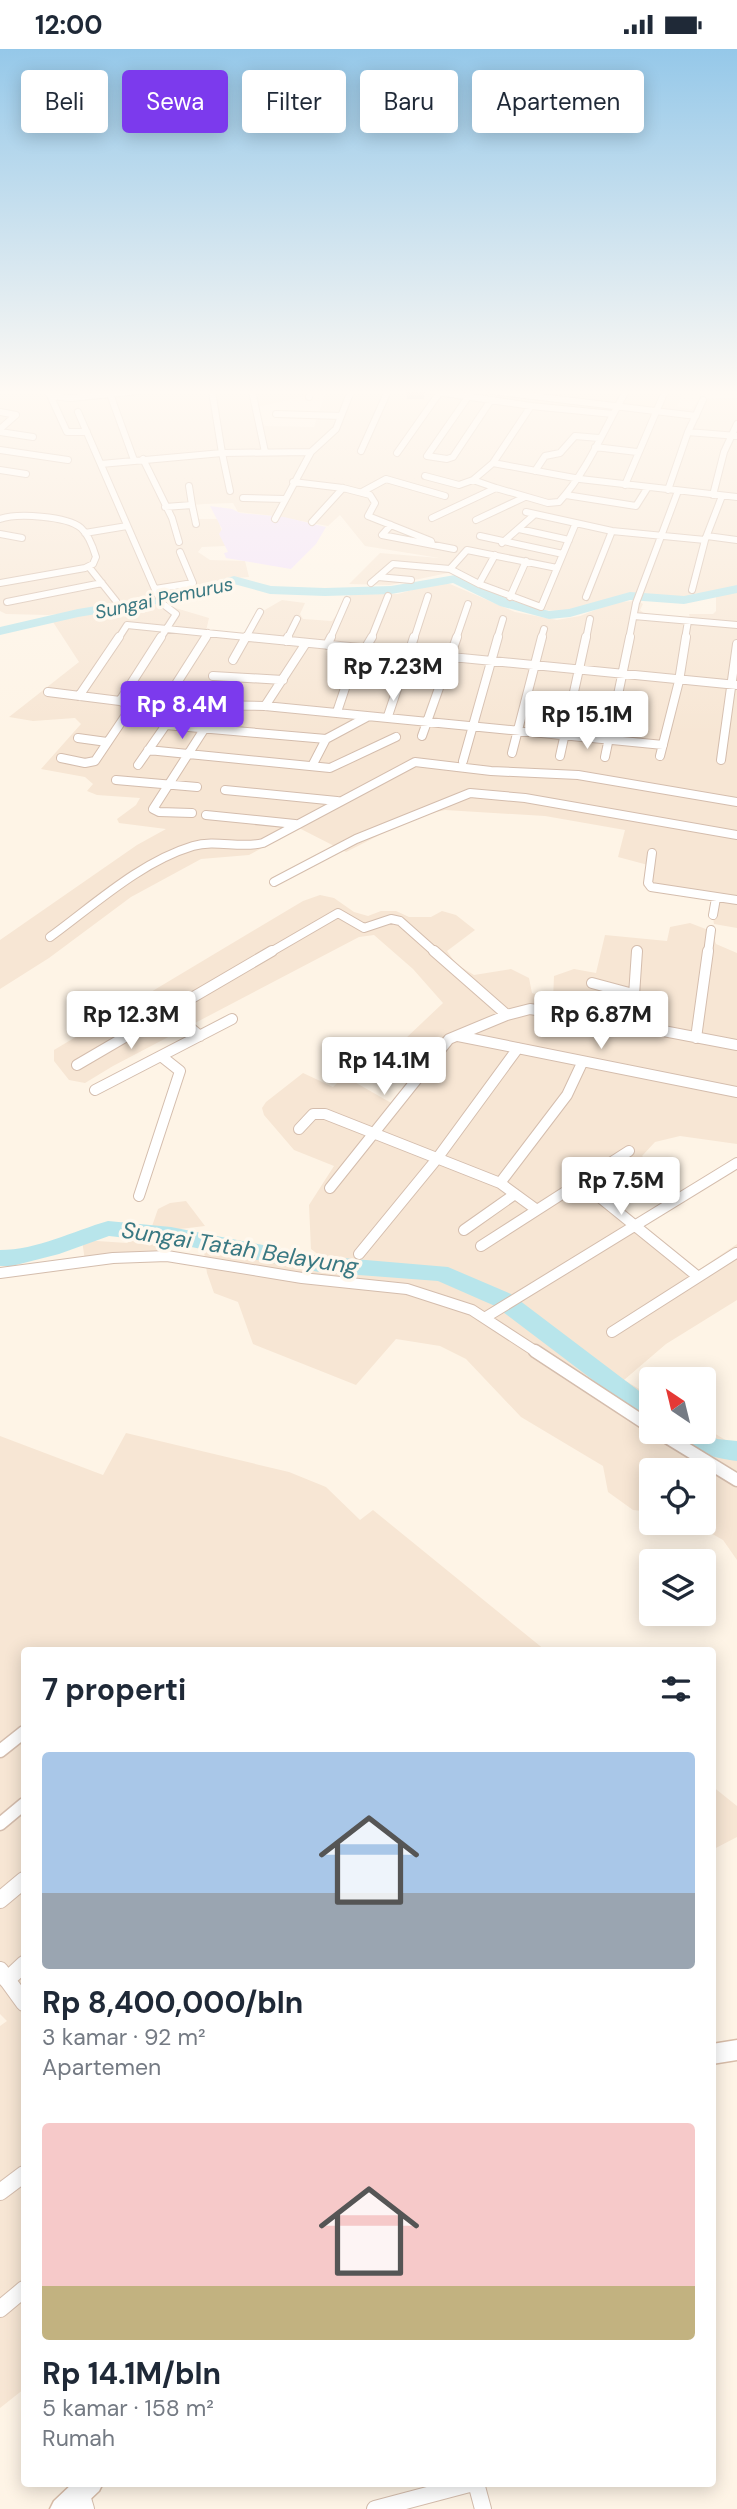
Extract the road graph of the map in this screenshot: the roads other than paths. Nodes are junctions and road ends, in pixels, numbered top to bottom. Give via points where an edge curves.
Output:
1 (192, 505) edge
2 (119, 506) edge
3 (181, 506) edge
4 (282, 506) edge
5 (327, 506) edge
6 (372, 506) edge
7 (458, 506) edge
8 (507, 506) edge
9 (672, 506) edge
10 (718, 506) edge
11 (164, 507) joint
12 (432, 518) dead end
13 (0, 519) edge
14 (275, 519) dead end
15 (477, 520) dead end
16 (312, 523) dead end
17 (196, 524) dead end
18 (575, 524) junction
19 (391, 525) junction
20 (127, 526) junction
21 (519, 529) junction
22 (612, 531) junction
23 (85, 533) junction
24 (0, 534) edge
25 (661, 535) junction
26 (480, 536) dead end
27 (22, 538) dead end
28 (706, 538) junction
29 (569, 540) junction
30 (737, 540) edge
31 (179, 542) dead end
32 (504, 542) junction
33 (432, 544) junction
34 (454, 548) dead end
35 (180, 552) dead end
36 (563, 554) junction
37 (493, 555) junction
38 (526, 561) junction
39 (89, 567) junction
40 (557, 568) junction
41 (450, 569) junction
42 (378, 577) junction
43 (411, 580) dead end
44 (0, 583) edge
45 (102, 583) junction
46 (371, 583) dead end
47 (479, 584) junction
48 (692, 590) dead end
49 (156, 592) junction
50 (388, 596) dead end
51 (428, 596) dead end
52 (510, 597) junction
53 (586, 597) dead end
54 (346, 600) dead end
55 (116, 601) dead end
56 (7, 602) dead end
57 (468, 604) dead end
58 (260, 613) dead end
59 (634, 616) junction
60 (297, 619) dead end
61 (503, 619) dead end
62 (590, 619) dead end
63 (688, 621) junction
64 (737, 625) edge
65 (169, 629) junction
66 (544, 629) dead end
67 (208, 633) junction
68 (246, 637) junction
69 (286, 641) junction
70 (306, 643) junction
71 (737, 644) edge
72 (327, 645) junction
73 (367, 649) junction
74 (409, 653) junction
75 (450, 658) junction
76 (233, 660) dead end
77 (492, 661) junction
78 (535, 666) junction
79 (580, 671) junction
80 (623, 675) junction
81 (213, 676) dead end
82 (283, 680) junction
83 (400, 680) dead end
84 (679, 681) junction
85 (734, 685) edge
86 (48, 692) dead end
87 (171, 692) dead end
88 (79, 696) junction
89 (120, 701) junction
90 (132, 704) junction
91 (179, 706) junction
92 (219, 706) junction
93 (265, 706) junction
94 (337, 712) junction
95 (369, 716) junction
96 (388, 716) junction
97 (428, 721) junction
98 (166, 725) junction
99 (475, 725) junction
100 (202, 729) junction
101 (518, 730) junction
102 (565, 735) junction
103 (422, 736) dead end
104 (396, 737) dead end
105 (78, 738) dead end
106 (611, 738) junction
107 (326, 739) junction
108 (107, 742) junction
109 (663, 745) junction
110 (148, 750) junction
111 (512, 753) dead end
112 (187, 755) junction
113 (560, 756) dead end
114 (660, 756) dead end
115 (605, 757) dead end
116 (61, 758) dead end
117 (721, 760) dead end
118 (463, 761) dead end
119 (138, 765) dead end
120 (312, 766) junction
121 (116, 780) dead end
122 (168, 784) junction
123 (197, 787) dead end
124 (225, 790) dead end
125 (338, 801) junction
126 (737, 801) edge
127 (191, 813) dead end
128 (206, 815) dead end
129 (295, 824) junction
130 (737, 835) edge
131 (652, 853) dead end
132 (274, 882) dead end
133 (716, 898) junction
134 (737, 900) edge
135 (713, 915) dead end
136 (711, 930) dead end
137 (50, 937) dead end
138 (637, 951) dead end
139 (592, 983) dead end
140 (633, 994) junction
141 (169, 1010) junction
142 (507, 1015) junction
143 (232, 1019) dead end
144 (632, 1025) junction
145 (200, 1035) junction
146 (458, 1036) junction
147 (696, 1038) junction
148 (737, 1045) edge
149 (517, 1048) junction
150 (161, 1056) junction
151 (582, 1063) junction
152 (77, 1065) dead end
153 (95, 1090) dead end
154 (737, 1092) edge
155 (299, 1129) dead end
156 (374, 1134) junction
157 (629, 1151) dead end
158 (436, 1160) junction
159 (737, 1163) edge
160 (581, 1182) junction
161 (500, 1184) junction
162 (330, 1188) dead end
163 (515, 1194) junction
164 (139, 1196) dead end
165 (537, 1210) junction
166 (635, 1227) junction
167 (464, 1230) dead end
168 (481, 1246) dead end
169 (736, 1253) edge
170 (359, 1254) dead end
171 (0, 1273) edge
172 (697, 1276) junction
173 (491, 1315) junction
174 (612, 1332) dead end
175 (639, 1419) edge
176 (678, 1444) edge
177 (737, 1480) edge
178 (21, 1734) edge
179 (0, 1751) edge
180 (21, 1806) edge
181 (0, 1824) edge
182 (21, 1882) edge
183 (0, 1900) edge
184 (21, 1966) edge
185 (4, 1975) edge
186 (21, 1999) edge
187 (737, 2050) edge
188 (716, 2053) edge
189 (21, 2176) edge
190 (0, 2192) edge
191 (21, 2292) edge
192 (0, 2309) edge
193 (462, 2487) edge
194 (476, 2487) edge
195 (86, 2495) edge
196 (400, 2506) edge
197 (62, 2509) edge
198 (375, 2509) edge
199 (483, 2509) edge

1 - 17 street
2 - 20 street
3 - 11 street
4 - 14 street
5 - 16 street
6 - 19 street via 368,516
7 - 12 street
8 - 15 street
9 - 25 street
10 - 28 street
11 - 31 street
13 - 23 street via 12,515 74,524
18 - 21 street via 530,513
18 - 22 street
18 - 29 street
19 - 33 street
19 - 33 street via 382,534
20 - 23 street
20 - 49 street
21 - 29 street
21 - 32 street
22 - 25 street
22 - 53 street
23 - 39 street via 95,554
24 - 27 street
25 - 28 street
25 - 59 street
26 - 32 street
28 - 30 street
28 - 48 street
29 - 36 street
32 - 36 street
32 - 37 street
33 - 34 street
35 - 49 street via 193,583
36 - 40 street
37 - 38 street
37 - 41 street via 467,550
37 - 47 street
38 - 40 street
38 - 52 street
39 - 44 street
39 - 45 street
40 - 52 street via 541,607
41 - 42 street via 393,563
41 - 47 street
42 - 43 street
42 - 46 street
45 - 55 street
45 - 56 street
47 - 52 street
49 - 65 street via 176,614
50 - 73 street
51 - 74 street
54 - 72 street
57 - 75 street
58 - 68 street
59 - 63 street
59 - 80 street
60 - 69 street
61 - 77 street
62 - 79 street
63 - 64 street
63 - 84 street
65 - 67 street
65 - 88 street via 127,625
65 - 89 street
66 - 78 street
67 - 68 street
67 - 87 street
68 - 69 street
68 - 76 street
69 - 70 street
70 - 72 street
70 - 82 street
71 - 85 street
72 - 73 street
73 - 74 street
73 - 94 street via 349,676
74 - 75 street
75 - 77 street
75 - 97 street
77 - 78 street
77 - 99 street
78 - 79 street
78 - 101 street
79 - 80 street
79 - 102 street
80 - 84 street
80 - 106 street
81 - 82 street
82 - 93 street
83 - 96 street
84 - 85 street
84 - 109 street
85 - 117 street
86 - 88 street
88 - 89 street
89 - 90 street
90 - 91 street
90 - 108 street
91 - 92 street
91 - 98 street
92 - 93 street
92 - 100 street
93 - 94 street
94 - 95 street
95 - 96 street
95 - 107 street
96 - 97 street
97 - 99 street
97 - 103 street
98 - 100 street
98 - 110 street
99 - 101 street
99 - 118 street
100 - 107 street
100 - 112 street
101 - 102 street
101 - 111 street
102 - 106 street
102 - 113 street
104 - 120 street via 338,767
105 - 108 street
106 - 109 street
106 - 115 street
107 - 120 street
108 - 116 street via 92,762
109 - 114 street
110 - 112 street
110 - 119 street
112 - 120 street
112 - 122 street
121 - 122 street
122 - 123 street
122 - 127 street via 153,811
124 - 125 street
125 - 126 street via 422,762 578,775
125 - 129 street
128 - 129 street
129 - 137 street via 253,847 197,845 181,850
130 - 132 street via 538,800 470,793 356,839
131 - 133 street via 651,887
133 - 134 street
133 - 135 street
136 - 147 street
138 - 140 street
139 - 140 street
140 - 144 street
141 - 142 street via 338,913 368,928 388,919 400,921
141 - 145 street
141 - 152 street
142 - 144 street via 536,1009
142 - 146 street
143 - 145 street
144 - 147 street
145 - 150 street
146 - 149 street
146 - 156 street via 445,1042
147 - 148 street
149 - 151 street
149 - 158 street
150 - 153 street
150 - 164 street via 180,1071
151 - 154 street
151 - 161 street via 567,1095
155 - 156 street via 318,1112
156 - 158 street
156 - 162 street
157 - 160 street
158 - 161 street
158 - 170 street
159 - 166 street
160 - 165 street
160 - 166 street
161 - 163 street
163 - 165 street
163 - 167 street
165 - 168 street
166 - 172 street
166 - 173 street
169 - 172 street
171 - 173 street via 167,1256 407,1289
172 - 174 street
173 - 175 street
176 - 177 street
178 - 179 street
180 - 181 street
182 - 183 street
184 - 185 street
185 - 186 street
187 - 188 street
189 - 190 street
191 - 192 street
193 - 196 street
194 - 199 street
195 - 197 street
196 - 198 street

